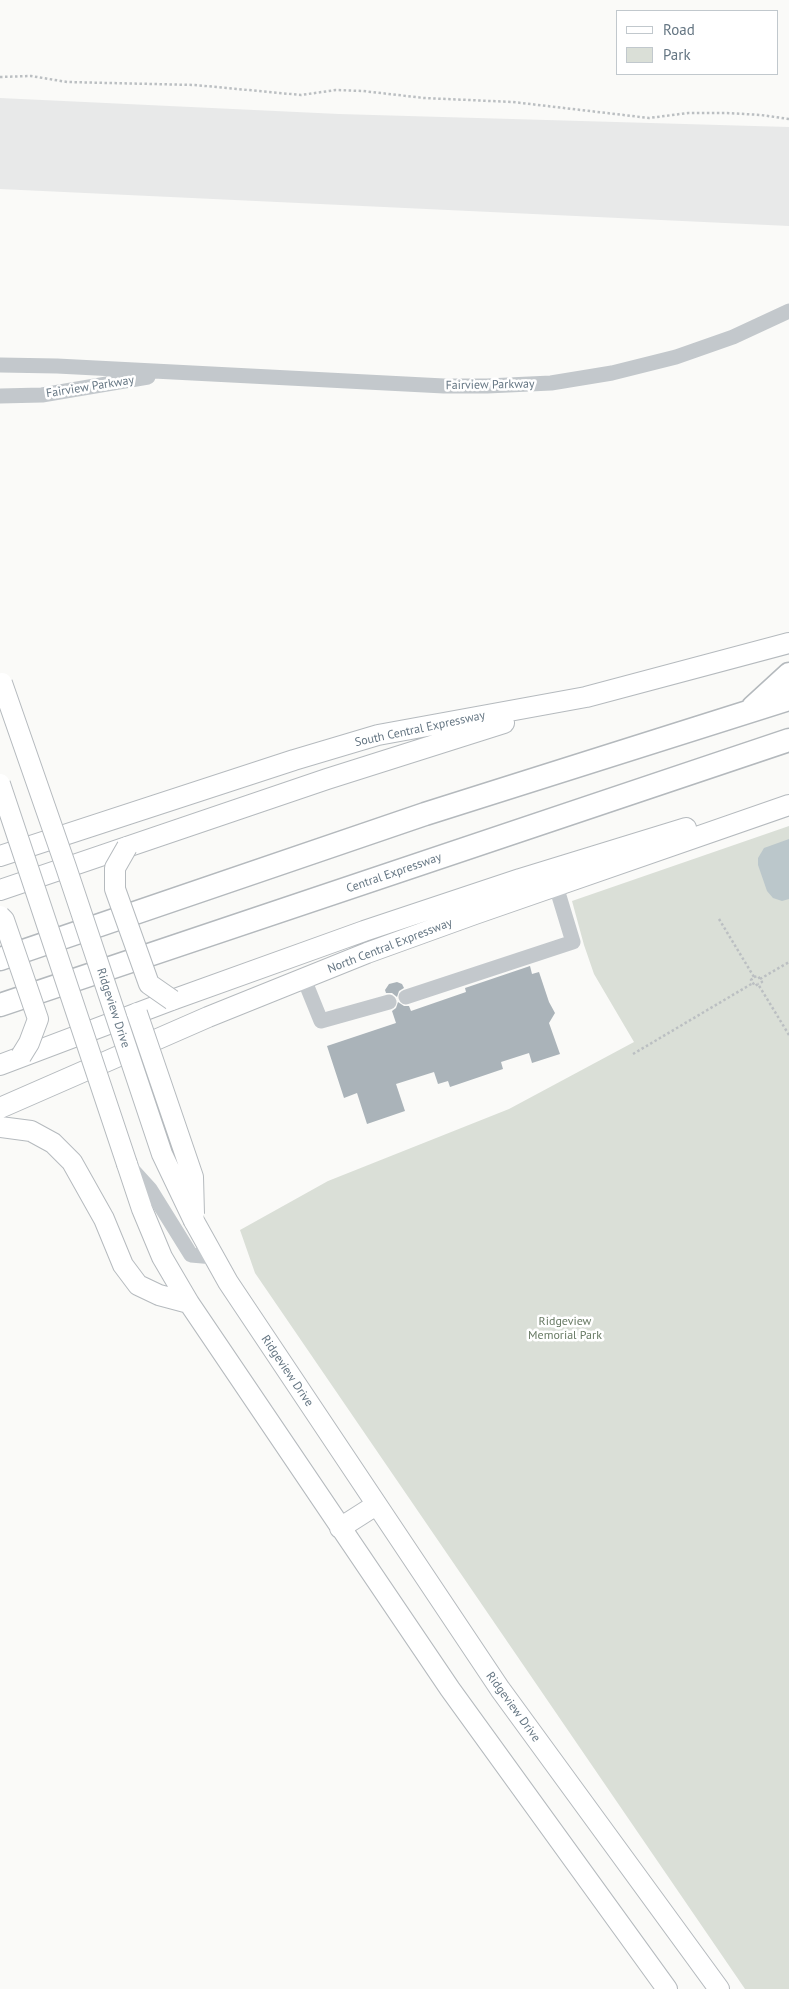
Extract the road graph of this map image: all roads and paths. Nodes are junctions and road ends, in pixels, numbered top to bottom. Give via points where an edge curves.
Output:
1 (0, 77) edge
2 (789, 119) edge
3 (789, 311) edge
4 (0, 365) edge
5 (180, 372) junction
6 (0, 396) edge
7 (789, 642) edge
8 (789, 674) edge
9 (1, 680) edge
10 (586, 697) junction
11 (789, 698) edge
12 (747, 712) junction
13 (789, 740) edge
14 (0, 784) edge
15 (789, 805) edge
16 (128, 847) junction
17 (0, 856) edge
18 (66, 867) junction
19 (33, 878) junction
20 (556, 886) junction
21 (0, 890) edge
22 (0, 916) edge
23 (719, 919) dead end
24 (0, 959) edge
25 (789, 962) edge
26 (754, 978) junction
27 (304, 979) junction
28 (760, 979) junction
29 (753, 983) junction
30 (758, 984) junction
31 (406, 996) dead end
32 (172, 1000) junction
33 (390, 1002) dead end
34 (0, 1005) edge
35 (137, 1013) junction
36 (117, 1021) junction
37 (84, 1034) junction
38 (789, 1035) edge
39 (632, 1054) dead end
40 (21, 1056) junction
41 (0, 1065) edge
42 (0, 1108) edge
43 (0, 1127) edge
44 (127, 1164) junction
45 (194, 1221) junction
46 (214, 1257) junction
47 (188, 1303) junction
48 (376, 1505) junction
49 (340, 1528) junction
50 (667, 1989) edge
51 (719, 1989) edge

1 - 2 path via 195,85 301,95 336,90 363,91 424,98 513,102 649,118 727,113
3 - 5 street, Fairview Parkway via 733,337 676,356 551,383 444,386
4 - 5 street, Fairview Parkway
5 - 6 street, Fairview Parkway via 42,395
7 - 10 main road, South Central Expressway
8 - 12 highway
9 - 18 main road, Ridgeview Drive, bridge
10 - 16 main road via 327,779
10 - 17 main road, South Central Expressway via 378,735
11 - 12 highway
12 - 24 highway via 426,814
13 - 34 highway, Central Expressway
14 - 19 main road, bridge
15 - 20 main road, North Central Expressway
15 - 32 main road via 722,817 520,879
16 - 18 main road
16 - 32 main road, bridge via 115,868 115,889 148,984
18 - 19 main road
18 - 36 main road, Ridgeview Drive, bridge
19 - 21 main road
19 - 37 main road, bridge
20 - 27 main road, North Central Expressway
20 - 31 street via 573,942
22 - 40 main road, bridge via 38,1019
23 - 26 path
25 - 28 path
26 - 28 path via 758,976
26 - 29 path via 751,980
27 - 33 street via 321,1021
27 - 42 main road, North Central Expressway via 208,1017
28 - 30 path via 762,982
29 - 30 path via 755,986
29 - 39 path
30 - 38 path
32 - 35 main road
35 - 36 main road
35 - 45 main road, bridge via 193,1177
36 - 37 main road
36 - 45 main road, Ridgeview Drive, bridge via 162,1154
37 - 40 main road
37 - 44 main road, bridge
40 - 41 main road
43 - 47 main road via 31,1131 53,1143 72,1162 104,1218 123,1265 138,1285
44 - 46 street via 150,1189 191,1255
44 - 47 main road via 162,1256
45 - 46 main road, Ridgeview Drive
46 - 48 main road, Ridgeview Drive
47 - 49 main road
48 - 49 main road
48 - 51 main road, Ridgeview Drive via 500,1689
49 - 50 main road via 450,1689

